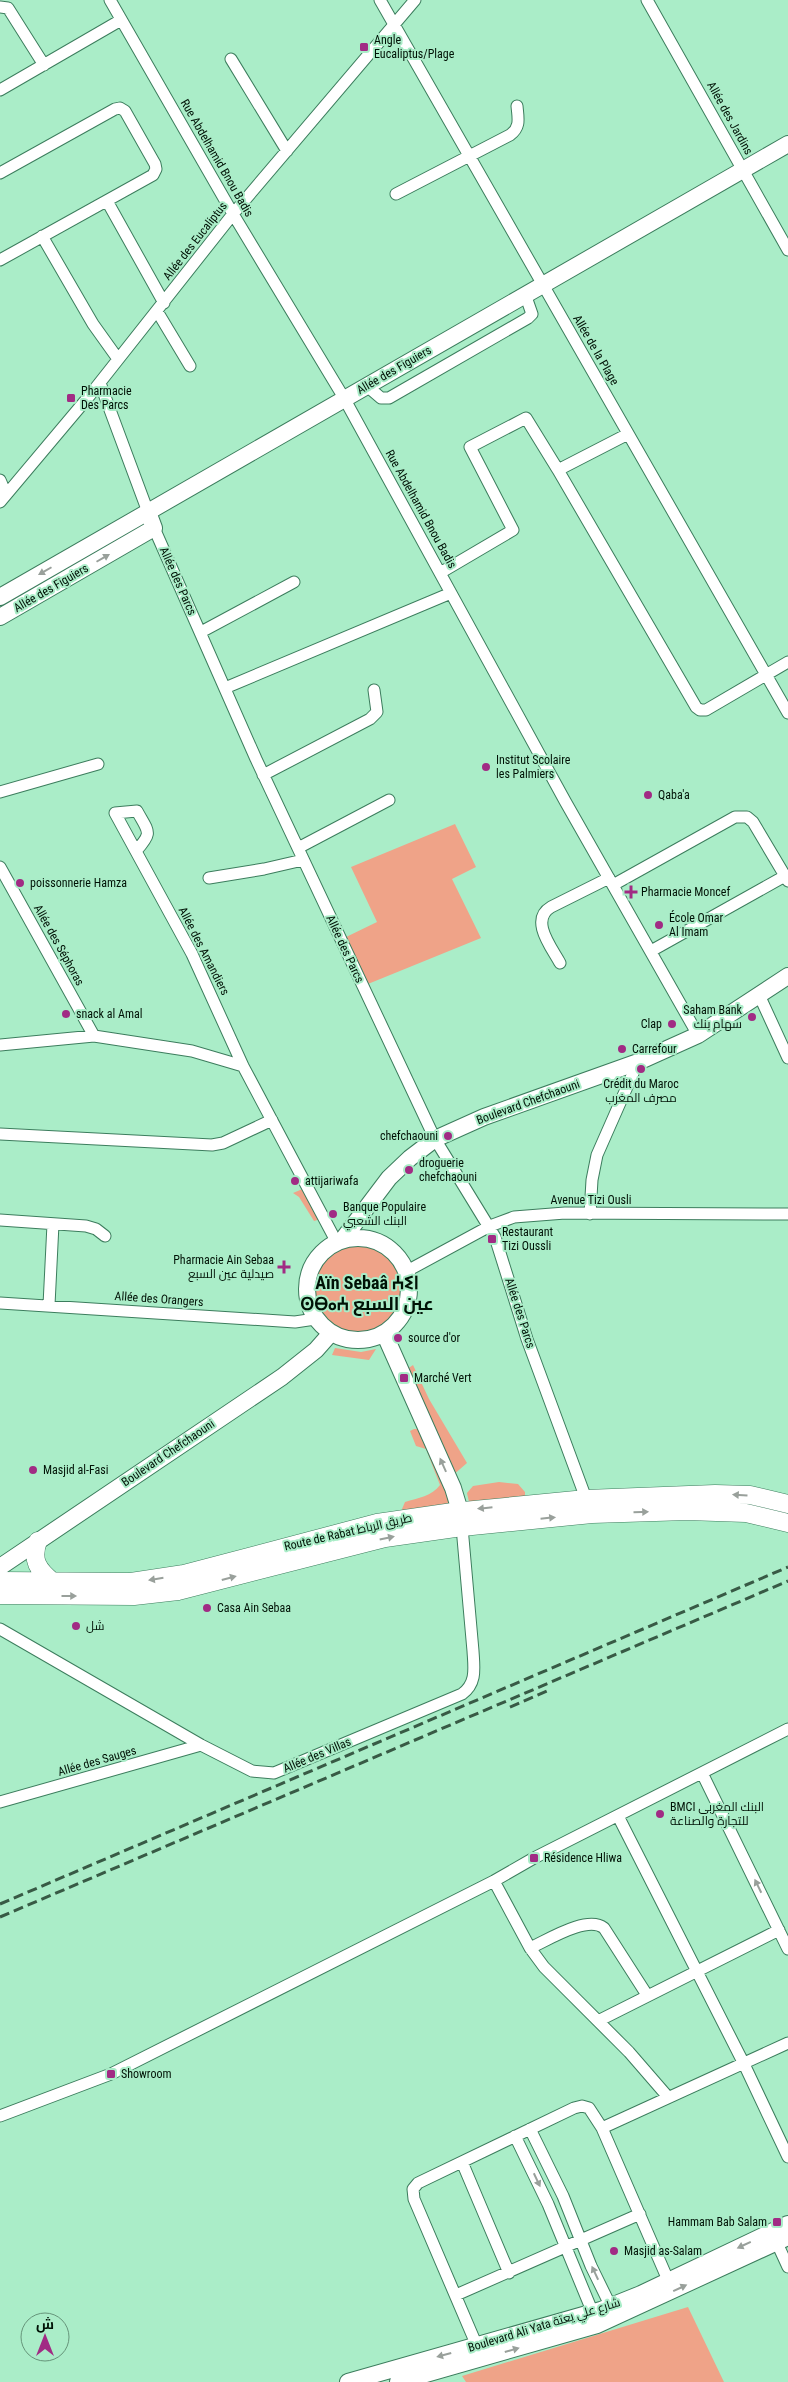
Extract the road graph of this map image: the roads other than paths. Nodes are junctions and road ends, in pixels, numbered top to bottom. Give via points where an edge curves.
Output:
1 (110, 0) edge
2 (380, 0) edge
3 (415, 0) edge
4 (647, 0) edge
5 (0, 7) edge
6 (121, 20) junction
7 (394, 26) junction
8 (231, 59) dead end
9 (44, 66) junction
10 (0, 90) edge
11 (517, 106) dead end
12 (788, 144) edge
13 (287, 151) junction
14 (468, 156) junction
15 (743, 169) junction
16 (0, 173) edge
17 (396, 194) dead end
18 (107, 201) junction
19 (232, 214) junction
20 (42, 236) junction
21 (788, 250) edge
22 (0, 260) edge
23 (542, 283) junction
24 (525, 294) junction
25 (160, 307) junction
26 (118, 359) junction
27 (190, 366) dead end
28 (100, 383) junction
29 (367, 386) junction
30 (344, 398) junction
31 (628, 434) junction
32 (558, 470) junction
33 (0, 480) edge
34 (3, 498) edge
35 (148, 512) junction
36 (154, 528) junction
37 (440, 573) junction
38 (294, 582) dead end
39 (450, 592) junction
40 (0, 597) edge
41 (0, 617) edge
42 (201, 632) junction
43 (788, 662) edge
44 (766, 675) junction
45 (225, 688) junction
46 (374, 690) dead end
47 (788, 713) edge
48 (98, 764) dead end
49 (263, 776) junction
50 (0, 792) edge
51 (389, 800) dead end
52 (298, 848) junction
53 (136, 851) dead end
54 (303, 860) junction
55 (0, 867) edge
56 (208, 878) dead end
57 (786, 878) edge
58 (611, 882) junction
59 (651, 951) junction
60 (560, 963) dead end
61 (788, 976) edge
62 (760, 997) junction
63 (94, 1036) junction
64 (698, 1036) junction
65 (0, 1044) edge
66 (788, 1058) edge
67 (638, 1062) junction
68 (243, 1066) junction
69 (272, 1120) junction
70 (0, 1134) edge
71 (435, 1140) junction
72 (365, 1209) junction
73 (590, 1214) junction
74 (788, 1214) edge
75 (0, 1220) edge
76 (54, 1224) junction
77 (490, 1226) junction
78 (104, 1236) dead end
79 (372, 1239) junction
80 (340, 1240) junction
81 (407, 1271) junction
82 (0, 1303) edge
83 (49, 1305) junction
84 (315, 1319) junction
85 (331, 1333) junction
86 (384, 1333) junction
87 (788, 1504) edge
88 (589, 1506) junction
89 (461, 1519) junction
90 (788, 1523) edge
91 (38, 1541) junction
92 (0, 1567) edge
93 (0, 1581) edge
94 (53, 1582) junction
95 (0, 1595) edge
96 (0, 1629) edge
97 (788, 1729) edge
98 (201, 1745) junction
99 (702, 1773) junction
100 (0, 1802) edge
101 (618, 1816) junction
102 (494, 1881) junction
103 (779, 1930) junction
104 (530, 1948) junction
105 (788, 1949) edge
106 (696, 1971) junction
107 (647, 1995) junction
108 (598, 2021) junction
109 (788, 2043) edge
110 (744, 2064) junction
111 (668, 2097) junction
112 (0, 2116) edge
113 (602, 2128) junction
114 (530, 2129) junction
115 (515, 2136) junction
116 (788, 2158) edge
117 (462, 2162) junction
118 (640, 2214) junction
119 (788, 2224) edge
120 (581, 2240) junction
121 (782, 2240) edge
122 (565, 2247) junction
123 (788, 2267) edge
124 (509, 2272) junction
125 (668, 2280) junction
126 (456, 2295) junction
127 (614, 2311) junction
128 (595, 2319) junction
129 (477, 2346) junction
130 (348, 2382) edge
131 (398, 2382) edge

1 - 6 street, Rue Abdelhamid Bnou Badis
2 - 7 street, Allée de la Plage
3 - 7 street, Allée des Eucaliptus
4 - 15 street, Allée des Jardins
5 - 9 street via 8,8
6 - 9 street
6 - 19 street, Rue Abdelhamid Bnou Badis
7 - 13 street, Allée des Eucaliptus
7 - 14 street, Allée de la Plage
8 - 13 street
9 - 10 street
11 - 14 street via 516,131
12 - 15 street, Allée des Figuiers
13 - 19 street, Allée des Eucaliptus
14 - 17 street
14 - 23 street, Allée de la Plage
15 - 21 street, Allée des Jardins
15 - 23 street, Allée des Figuiers
16 - 18 street via 120,108 125,111 156,169 153,175
18 - 20 street
18 - 25 street
19 - 25 street, Allée des Eucaliptus
19 - 30 street, Rue Abdelhamid Bnou Badis
20 - 22 street
20 - 26 street via 93,324
23 - 24 street, Allée des Figuiers
23 - 31 street, Allée de la Plage
24 - 29 street, Allée des Figuiers
24 - 29 street via 532,314 528,318 461,358 389,398 381,398
25 - 26 street, Allée des Eucaliptus
25 - 27 street
26 - 28 street, Allée des Eucaliptus
28 - 34 street, Allée des Eucaliptus
28 - 35 street, Allée des Parcs
29 - 30 street, Allée des Figuiers
30 - 35 street, Allée des Figuiers
30 - 37 street, Rue Abdelhamid Bnou Badis
31 - 32 street
31 - 44 street, Allée de la Plage
32 - 37 street via 526,418 470,447 513,530
32 - 44 street via 696,707 706,710
33 - 34 street
35 - 36 street, Allée des Parcs
35 -> 40 street, Allée des Figuiers
41 -> 36 street, Allée des Figuiers
36 - 42 street, Allée des Parcs
37 - 39 street, Rue Abdelhamid Bnou Badis
38 - 42 street
39 - 45 street
39 - 58 street, Rue Abdelhamid Bnou Badis
42 - 45 street, Allée des Parcs
43 - 44 street
44 - 47 street, Allée de la Plage
45 - 49 street, Allée des Parcs
46 - 49 street via 377,712 370,719
48 - 50 street
49 - 52 street, Allée des Parcs
51 - 52 street
52 - 54 street, Allée des Parcs
53 - 68 street, Allée des Amandiers via 192,954
54 - 56 street
54 - 71 street, Allée des Parcs
55 - 63 street, Allée des Séphoras
57 - 58 street via 753,822 740,816
57 - 59 street
58 - 59 street, Rue Abdelhamid Bnou Badis
58 - 60 street via 551,907 543,914 543,931
59 - 64 street, Rue Abdelhamid Bnou Badis
61 - 62 street, Boulevard Chefchaouni
62 - 64 street, Boulevard Chefchaouni
62 - 66 street
63 - 65 street
63 - 68 street via 192,1050
64 - 67 street, Boulevard Chefchaouni
67 - 71 street, Boulevard Chefchaouni via 484,1117
67 - 73 street via 597,1155
68 - 69 street, Allée des Amandiers
69 - 70 street via 223,1143 212,1144
69 - 80 street, Allée des Amandiers
71 - 72 street, Boulevard Chefchaouni via 389,1178
71 - 77 street, Allée des Parcs
72 - 79 street
72 - 80 street, Boulevard Chefchaouni
73 - 74 street, Avenue Tizi Ousli
73 - 77 street, Avenue Tizi Ousli via 514,1217
75 - 76 street
76 - 78 street via 92,1228
76 - 83 street
77 - 81 street, Avenue Tizi Ousli
77 - 88 street, Allée des Parcs via 527,1339
79 - 80 street
79 - 81 street via 393,1251
80 - 84 street via 318,1255 307,1275 307,1298
81 - 86 street via 409,1299 404,1313
82 - 83 street, Allée des Orangers
83 - 84 street, Allée des Orangers via 287,1321
84 - 85 street
85 - 86 street via 348,1340 367,1340
85 - 91 street, Boulevard Chefchaouni via 316,1350 282,1377
89 -> 86 street, Allée des Villas via 453,1488
87 -> 88 main road, Route de Rabat طريق الرباط via 764,1497 731,1494
88 - 89 main road, Route de Rabat طريق الرباط
88 -> 90 main road, Route de Rabat طريق الرباط via 720,1512 764,1516
89 -> 94 main road, Route de Rabat طريق الرباط via 378,1523 152,1580
95 -> 89 main road, Route de Rabat طريق الرباط via 156,1595
89 - 98 street, Allée des Villas via 474,1651 470,1688 274,1773 252,1772
91 - 92 street, Boulevard Chefchaouni
91 - 94 main road via 35,1561 41,1573
93 - 94 main road, Route de Rabat طريق الرباط
96 - 98 street, Allée des Villas
97 - 99 street
98 - 100 street, Allée des Sauges
99 - 101 street
103 -> 99 street
101 - 102 street
101 - 106 street
102 - 104 street
102 - 112 street via 110,2074
103 - 105 street
103 - 106 street
104 - 107 street via 579,1926 597,1924 604,1928
104 - 108 street via 553,1977
106 - 107 street
106 - 110 street
107 - 108 street
108 - 111 street
109 - 110 street
110 - 111 street
110 - 116 street
111 - 113 street
113 - 114 street via 591,2110 582,2106
113 - 118 street
114 - 115 street
114 - 120 street
115 - 117 street
115 -> 122 street
117 - 124 street
117 - 126 street via 418,2183 412,2191
118 - 120 street
118 - 125 street
119 -> 125 street, Boulevard Ali Yata شارع علي يعتة
120 - 122 street
127 -> 120 street
121 - 123 street
127 -> 121 street, Boulevard Ali Yata شارع علي يعتة
122 - 124 street
122 - 128 street
124 - 126 street
125 - 127 street, Boulevard Ali Yata شارع علي يعتة
126 - 129 street
127 - 128 street, Boulevard Ali Yata شارع علي يعتة
128 - 129 street, Boulevard Ali Yata شارع علي يعتة
131 -> 128 street, Boulevard Ali Yata شارع علي يعتة
129 -> 130 street, Boulevard Ali Yata شارع علي يعتة

